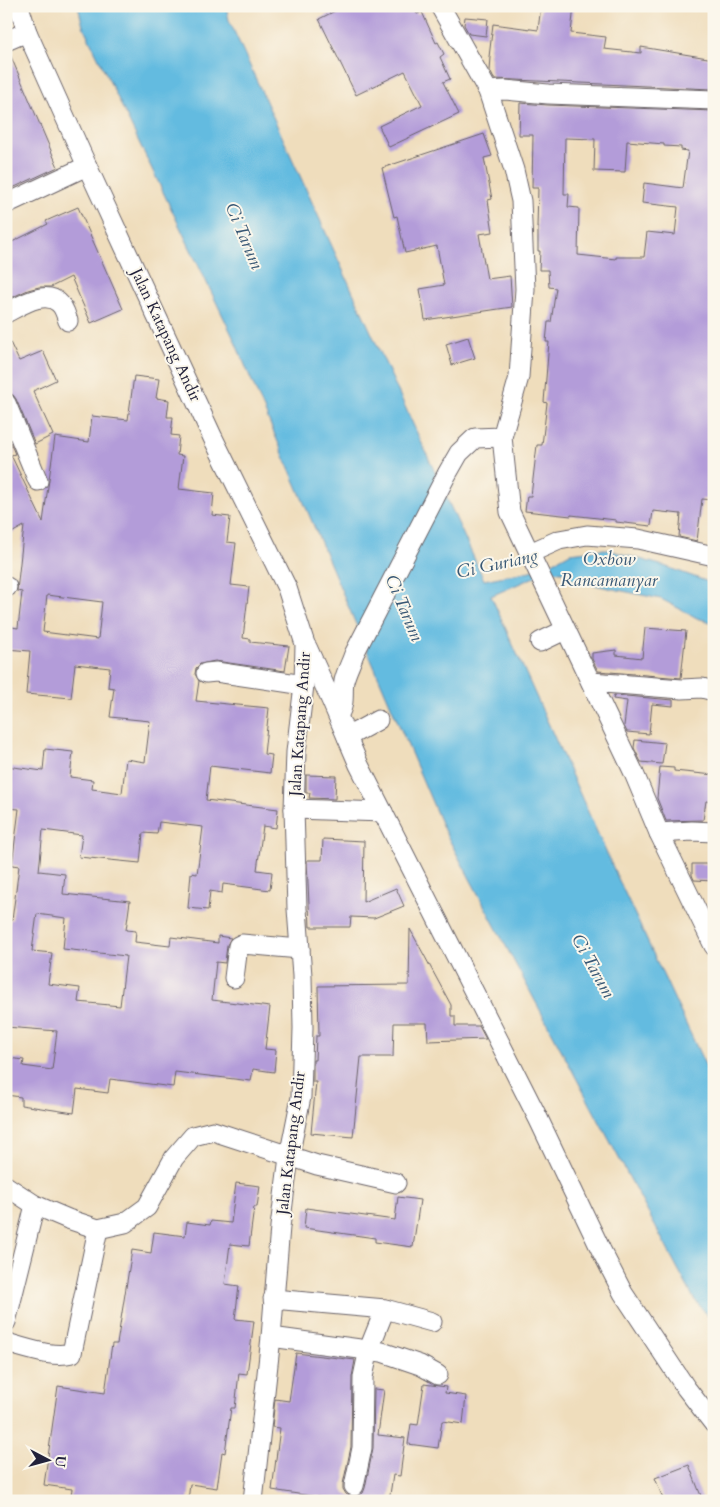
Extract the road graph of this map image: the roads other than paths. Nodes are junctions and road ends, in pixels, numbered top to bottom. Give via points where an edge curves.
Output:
1 (19, 6) edge
2 (440, 6) edge
3 (27, 32) junction
4 (6, 40) edge
5 (488, 92) junction
6 (714, 100) edge
7 (87, 166) junction
8 (6, 204) edge
9 (6, 313) edge
10 (68, 321) dead end
11 (6, 402) edge
12 (502, 437) junction
13 (38, 481) dead end
14 (714, 556) edge
15 (535, 564) junction
16 (565, 630) junction
17 (540, 642) dead end
18 (309, 652) junction
19 (206, 673) dead end
20 (344, 681) junction
21 (591, 682) junction
22 (304, 685) junction
23 (714, 691) edge
24 (338, 716) junction
25 (378, 720) dead end
26 (347, 737) junction
27 (294, 809) junction
28 (383, 812) junction
29 (714, 832) edge
30 (659, 833) junction
31 (714, 946) edge
32 (300, 949) junction
33 (234, 978) dead end
34 (290, 1152) junction
35 (396, 1182) dead end
36 (6, 1186) edge
37 (35, 1205) junction
38 (98, 1229) junction
39 (273, 1299) junction
40 (385, 1309) junction
41 (6, 1322) edge
42 (432, 1322) dead end
43 (271, 1336) junction
44 (6, 1341) edge
45 (369, 1349) junction
46 (438, 1374) dead end
47 (714, 1424) edge
48 (354, 1486) dead end
49 (253, 1501) edge

1 - 3 street, Jalan Katapang Andir
2 - 5 street
3 - 4 street
3 - 7 street, Jalan Katapang Andir
5 - 6 street via 505,90
5 - 12 street via 514,170 521,201 523,237 524,306 519,377
7 - 8 street
7 - 18 street, Jalan Katapang Andir via 286,588
9 - 10 street via 29,301 46,298 62,305
11 - 13 street
12 - 15 street via 510,512
12 - 20 street via 475,438 459,454 354,654
14 - 15 street via 638,539 587,535 559,540
15 - 16 street
16 - 17 street
16 - 21 street
18 - 20 street
18 - 22 street, Jalan Katapang Andir
18 - 24 street
19 - 22 street
20 - 24 street via 344,700
21 - 23 street
21 - 30 street
22 - 27 street, Jalan Katapang Andir via 296,752
24 - 26 street
25 - 26 street
26 - 28 street
27 - 28 street
27 - 32 street, Jalan Katapang Andir
28 - 47 street via 623,1293
29 - 30 street
30 - 31 street
32 - 33 street via 242,944 238,946
32 - 34 street, Jalan Katapang Andir via 301,1097
34 - 35 street via 317,1165
34 - 38 street via 213,1131 193,1136 174,1158 148,1207 125,1223
34 - 39 street, Jalan Katapang Andir
36 - 37 street
37 - 38 street
37 - 41 street
38 - 44 street via 72,1353 46,1352
39 - 40 street
39 - 43 street, Jalan Katapang Andir
40 - 42 street
40 - 45 street
43 - 45 street
43 - 49 street, Jalan Katapang Andir
45 - 46 street
45 - 48 street via 363,1377 362,1448

